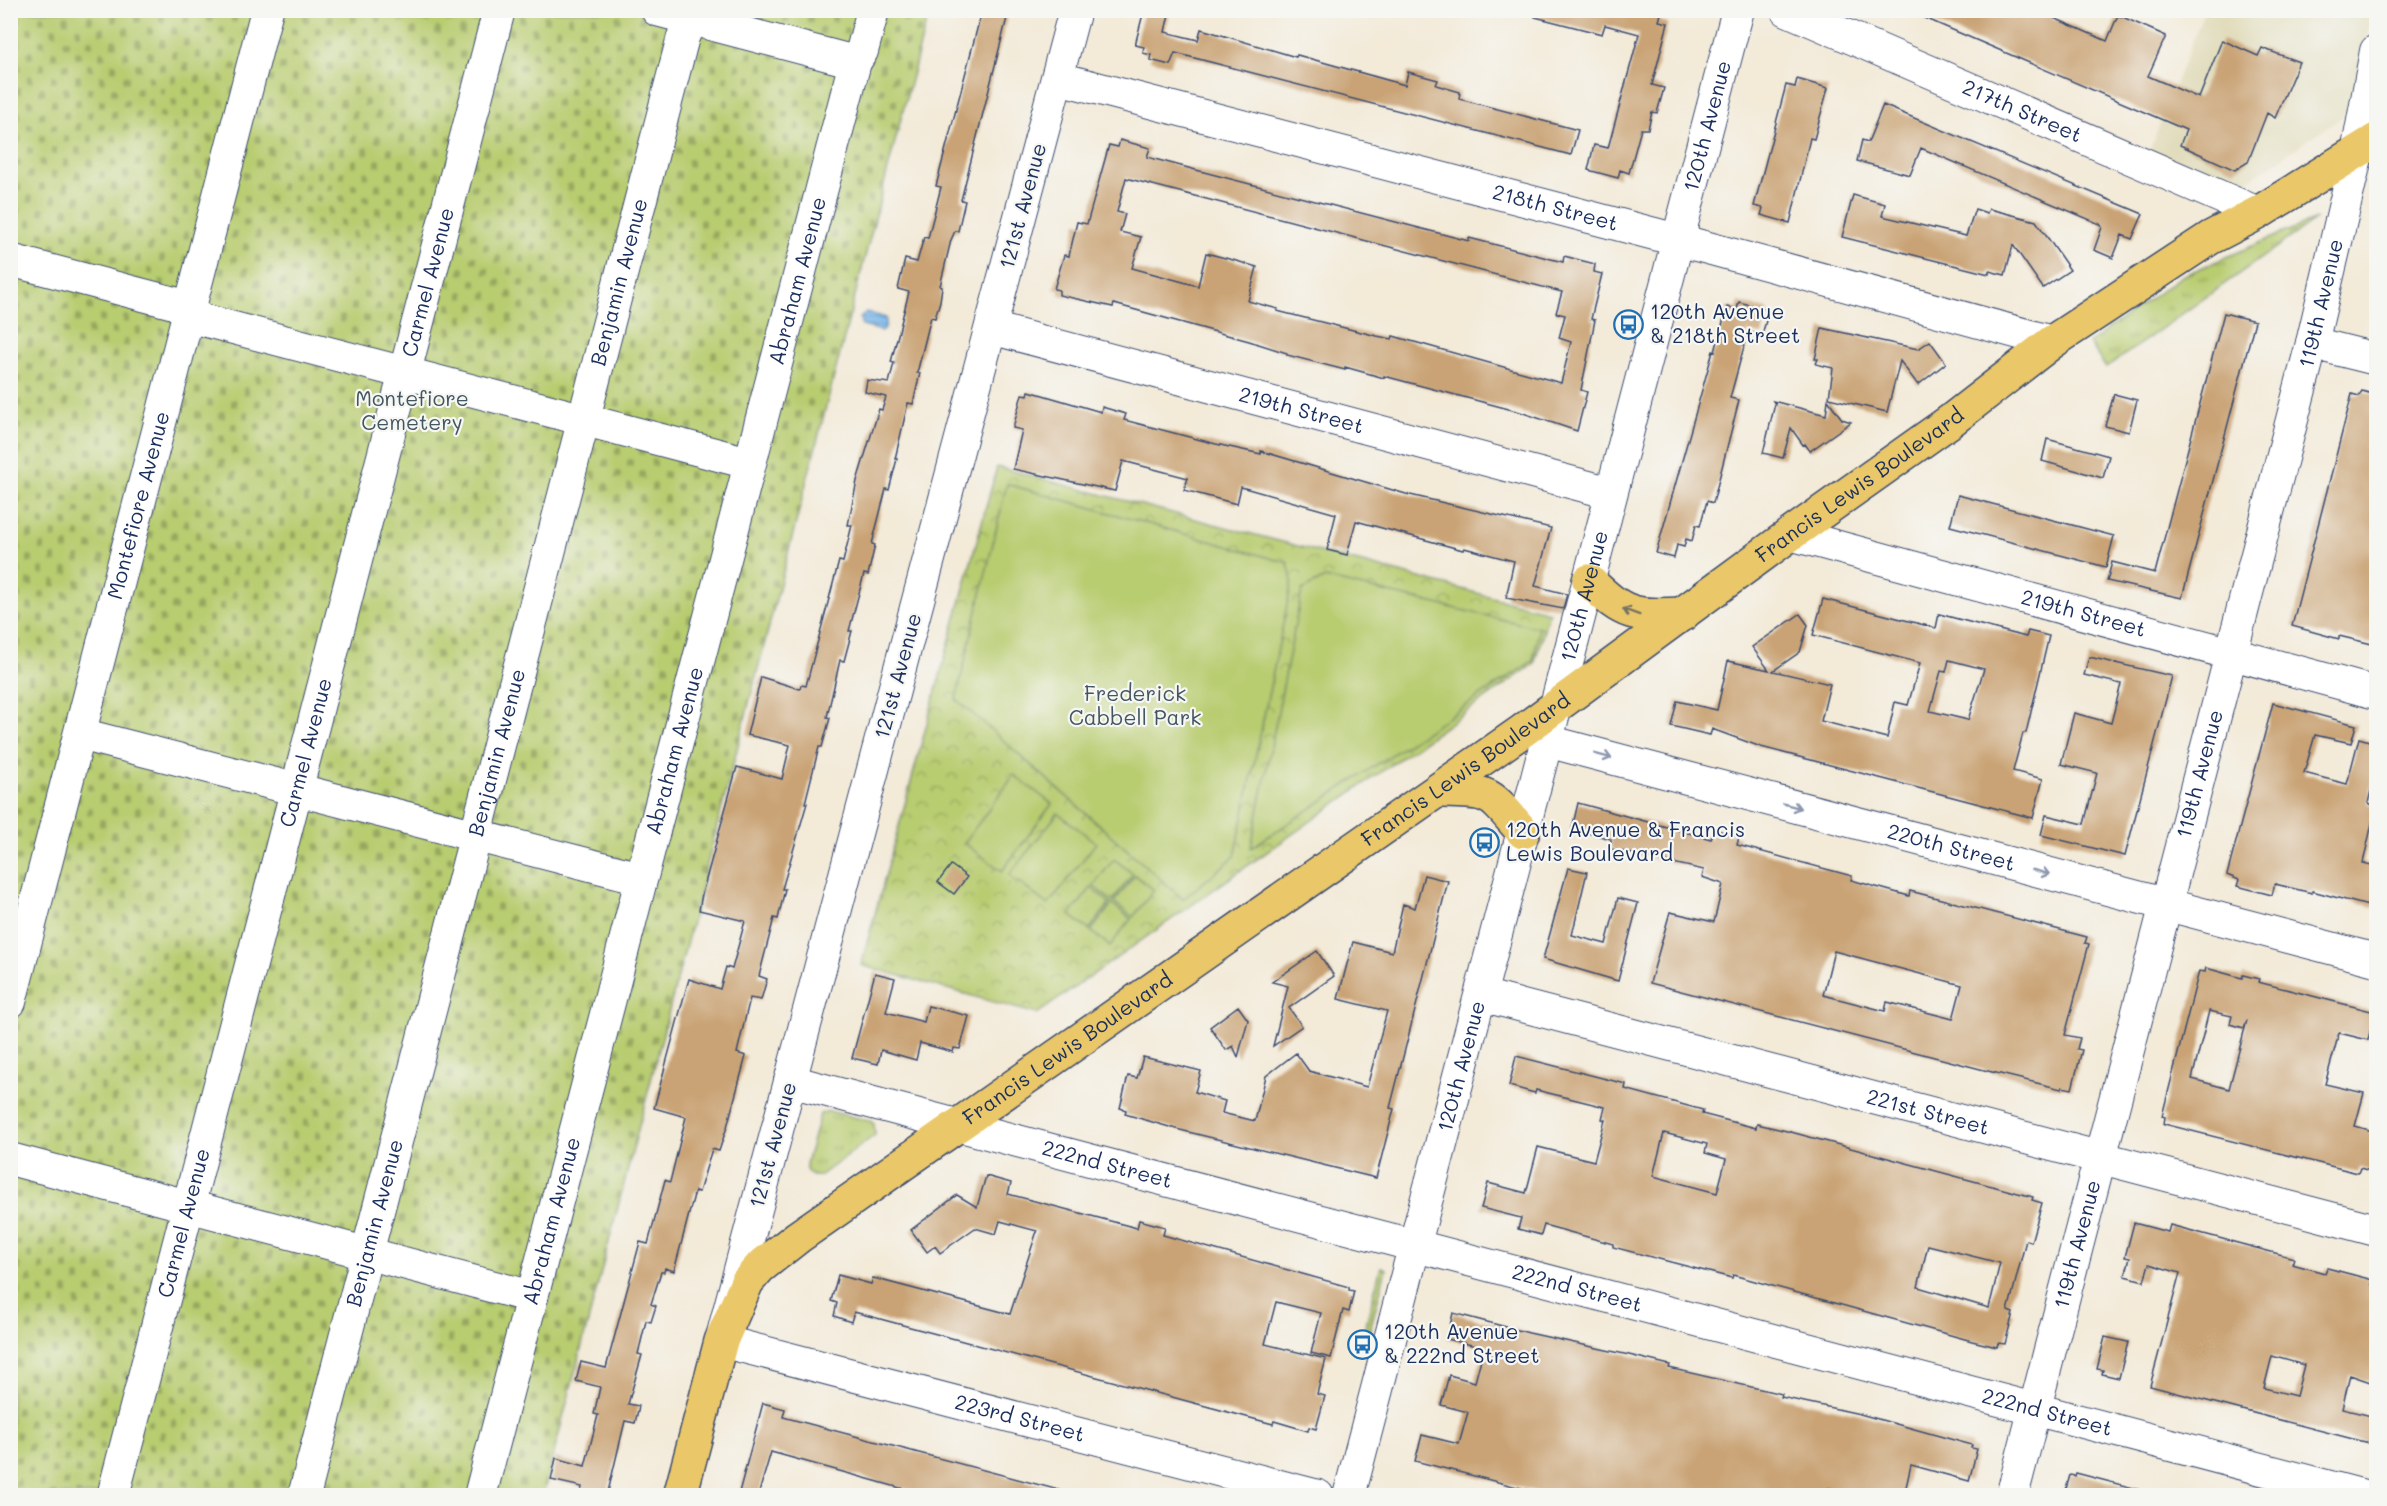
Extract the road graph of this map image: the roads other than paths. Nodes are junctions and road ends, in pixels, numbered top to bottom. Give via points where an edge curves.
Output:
1 (267, 10) edge
2 (499, 10) edge
3 (657, 10) edge
4 (873, 10) edge
5 (1076, 10) edge
6 (1738, 10) edge
7 (1787, 10) edge
8 (693, 15) edge
9 (2376, 51) edge
10 (855, 62) junction
11 (1058, 78) junction
12 (2367, 146) edge
13 (2258, 213) junction
14 (1678, 240) junction
15 (10, 260) edge
16 (189, 311) junction
17 (991, 328) junction
18 (2052, 342) junction
19 (2312, 343) junction
20 (2376, 359) edge
21 (404, 372) junction
22 (585, 419) junction
23 (749, 463) junction
24 (1611, 493) junction
25 (1790, 534) junction
26 (1589, 581) junction
27 (1683, 614) junction
28 (2231, 655) junction
29 (2376, 693) edge
30 (1556, 706) junction
31 (80, 734) junction
32 (1538, 734) junction
33 (295, 789) junction
34 (1439, 791) junction
35 (1523, 832) junction
36 (476, 836) junction
37 (641, 878) junction
38 (2166, 905) junction
39 (2376, 960) edge
40 (1481, 995) junction
41 (10, 1002) edge
42 (790, 1081) junction
43 (957, 1124) junction
44 (2100, 1157) junction
45 (10, 1159) edge
46 (189, 1206) junction
47 (2376, 1230) edge
48 (1414, 1246) junction
49 (367, 1252) junction
50 (532, 1297) junction
51 (721, 1341) junction
52 (2034, 1409) junction
53 (113, 1496) edge
54 (304, 1496) edge
55 (480, 1496) edge
56 (680, 1496) edge
57 (1318, 1496) edge
58 (1349, 1496) edge
59 (2012, 1496) edge
60 (2364, 1496) edge

1 - 16 street, Montefiore Avenue
2 - 21 street, Carmel Avenue
3 - 8 street
4 - 10 street, Abraham Avenue via 862,51
5 - 11 street, 121st Avenue
6 - 14 street, 120th Avenue
7 - 13 street, 217th Street
8 - 10 street
8 - 22 street, Benjamin Avenue via 683,37
9 - 12 street, 119th Avenue
10 - 23 street, Abraham Avenue
11 - 14 street, 218th Street
11 - 17 street, 121st Avenue
12 - 13 main road, Francis Lewis Boulevard
12 - 19 street, 119th Avenue
13 - 18 main road, Francis Lewis Boulevard via 2210,238
14 - 18 street, 218th Street
14 - 24 street, 120th Avenue
15 - 16 street via 174,303
16 - 21 street via 203,320
16 - 31 street, Montefiore Avenue
17 - 24 street, 219th Street
17 - 42 street, 121st Avenue
18 - 25 main road, Francis Lewis Boulevard via 1949,422
19 - 20 street
19 - 28 street, 119th Avenue
21 - 22 street
21 - 33 street, Carmel Avenue
22 - 23 street
22 - 36 street, Benjamin Avenue
23 - 37 street, Abraham Avenue
24 - 26 street, 120th Avenue
25 - 27 main road, Francis Lewis Boulevard
25 - 28 street, 219th Street
27 -> 26 main road via 1643,616 1628,611 1612,603
26 - 30 street, 120th Avenue
27 - 30 main road, Francis Lewis Boulevard
28 - 29 street, 219th Street
28 - 38 street, 119th Avenue
30 - 32 main road, Francis Lewis Boulevard
31 - 33 street
31 - 41 street, Montefiore Avenue
32 - 34 main road, Francis Lewis Boulevard
32 - 35 street, 120th Avenue
32 -> 38 street, 220th Street
33 - 36 street
33 - 46 street, Carmel Avenue
34 - 35 main road via 1481,792 1491,796
34 - 43 main road, Francis Lewis Boulevard
35 - 40 street, 120th Avenue
36 - 37 street
36 - 49 street, Benjamin Avenue
37 - 50 street, Abraham Avenue
38 - 39 street, 220th Street
38 - 44 street, 119th Avenue
40 - 44 street, 221st Street
40 - 48 street, 120th Avenue
42 - 43 street, 222nd Street
42 - 51 street, 121st Avenue
43 - 48 street, 222nd Street
43 - 51 main road, Francis Lewis Boulevard via 760,1267 747,1282
44 - 47 street, 221st Street
44 - 52 street, 119th Avenue
45 - 46 street
46 - 49 street
46 - 53 street, Carmel Avenue
48 - 52 street, 222nd Street
48 - 58 street, 120th Avenue
49 - 50 street
49 - 54 street, Benjamin Avenue
50 - 55 street, Abraham Avenue
51 - 56 main road, Francis Lewis Boulevard
51 - 57 street, 223rd Street
52 - 59 street, 119th Avenue
52 - 60 street, 222nd Street

